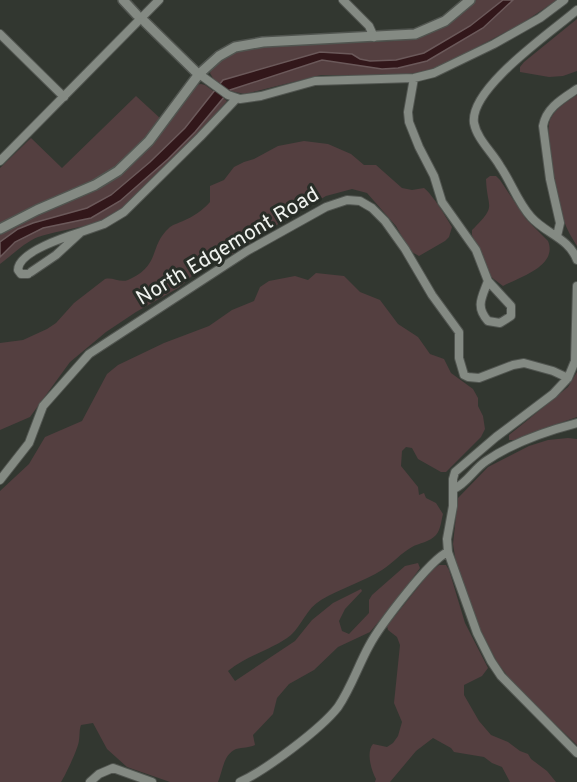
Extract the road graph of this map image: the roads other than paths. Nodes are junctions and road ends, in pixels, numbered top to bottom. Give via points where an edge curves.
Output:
1 (123, 0) edge
2 (159, 0) edge
3 (343, 0) edge
4 (470, 0) edge
5 (564, 0) edge
6 (577, 10) edge
7 (141, 18) junction
8 (0, 34) edge
9 (374, 37) junction
10 (197, 72) junction
11 (414, 78) junction
12 (577, 89) edge
13 (64, 97) junction
14 (232, 97) junction
15 (0, 161) edge
16 (0, 229) edge
17 (81, 232) junction
18 (557, 236) junction
19 (577, 260) edge
20 (488, 281) junction
21 (577, 285) edge
22 (568, 378) junction
23 (577, 423) edge
24 (0, 480) edge
25 (454, 489) junction
26 (448, 552) junction
27 (577, 753) edge
28 (90, 782) edge
29 (152, 782) edge
30 (240, 782) edge

1 - 7 street
2 - 7 street
3 - 9 street via 369,26
4 - 9 street via 436,27 404,36
5 - 11 street via 494,44 434,73
6 - 18 street via 506,70 481,98 474,114 479,135 527,213
7 - 10 street
7 - 13 street
8 - 13 street
9 - 10 street via 252,42 226,51
10 - 14 street
10 - 16 street via 149,141 118,171
11 - 14 street via 326,80 250,99
11 - 20 street via 408,112 411,127 443,205 476,250
12 - 18 street via 544,118 547,160 560,224
13 - 15 street
14 - 17 street via 200,137 124,212
17 - 17 street via 29,273 21,274 18,270 24,257
18 - 19 street
20 - 20 street via 480,309 488,321 500,323 511,316 512,309
21 - 22 street via 576,353
22 - 24 street, North Edgemont Road via 524,363 479,378 464,375 459,365 459,332 435,301 405,249 372,208 360,201 347,200 326,207 256,246 82,361 43,406 29,443
22 - 25 street via 458,468 453,475
23 - 25 street via 498,454
25 - 26 street
26 - 27 street via 477,633 496,669
26 - 30 street via 433,562 380,629 330,717
28 - 29 street via 112,768

